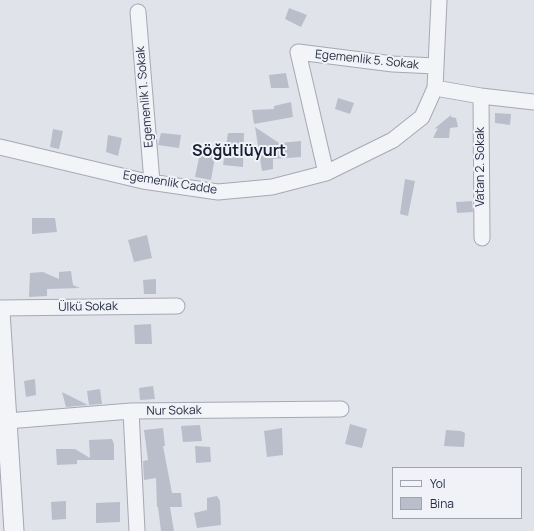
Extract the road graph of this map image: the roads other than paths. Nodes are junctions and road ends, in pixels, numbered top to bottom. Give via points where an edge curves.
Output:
1 (439, 0) edge
2 (138, 12) dead end
3 (436, 66) junction
4 (434, 88) junction
5 (481, 96) junction
6 (534, 102) edge
7 (0, 147) edge
8 (326, 173) junction
9 (152, 182) junction
10 (482, 238) dead end
11 (177, 306) dead end
12 (0, 309) edge
13 (341, 408) dead end
14 (131, 411) junction
15 (4, 413) edge
16 (14, 531) edge
17 (137, 531) edge

1 - 3 street, Egemenlik Cadde
2 - 9 street, Egemenlik 1. Sokak
3 - 4 street, Egemenlik Cadde
3 - 8 street, Egemenlik 5. Sokak via 393,64 298,52
4 - 5 street
4 - 8 street, Egemenlik Cadde via 422,117 394,140
5 - 6 street
5 - 10 street, Vatan 2. Sokak
7 - 9 street, Egemenlik Cadde
8 - 9 street, Egemenlik Cadde via 272,187 218,192
11 - 12 street, Ülkü Sokak
12 - 15 street
13 - 14 street, Nur Sokak
14 - 15 street, Nur Sokak
14 - 17 street
15 - 16 street

